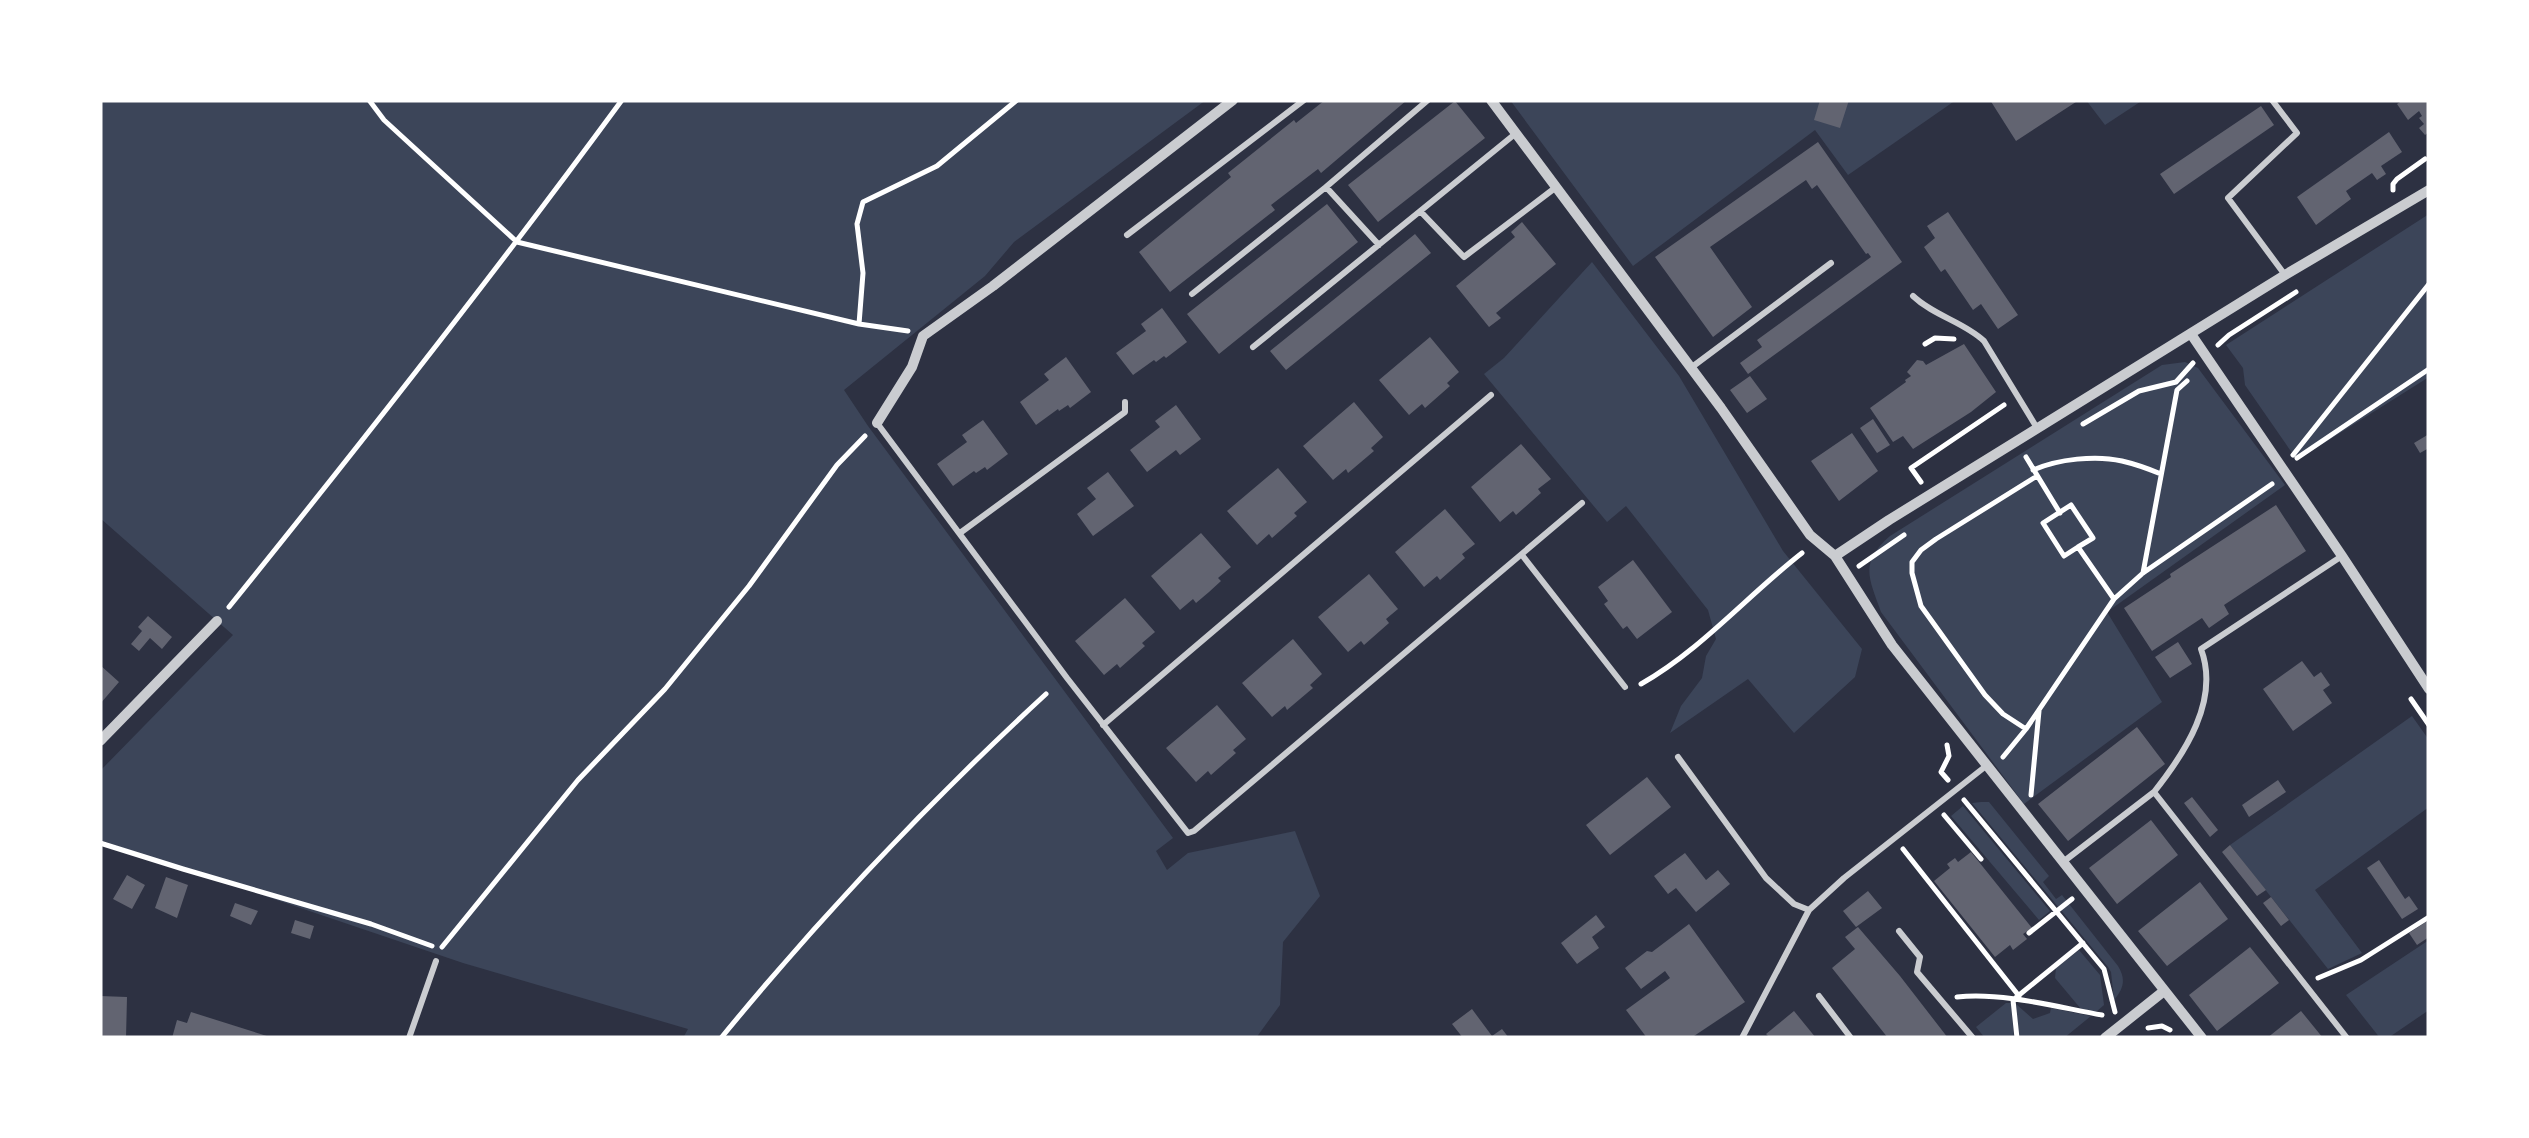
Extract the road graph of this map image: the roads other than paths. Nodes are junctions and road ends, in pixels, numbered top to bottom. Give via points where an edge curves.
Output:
1 (1233, 100) edge
2 (1304, 100) edge
3 (1428, 100) edge
4 (1491, 100) edge
5 (2272, 100) edge
6 (1516, 134) junction
7 (1326, 186) junction
8 (1556, 187) junction
9 (2429, 190) edge
10 (1421, 212) junction
11 (1127, 235) dead end
12 (1379, 245) junction
13 (1831, 263) dead end
14 (2285, 275) junction
15 (1192, 294) dead end
16 (1913, 296) dead end
17 (2191, 334) junction
18 (1252, 348) dead end
19 (1691, 368) junction
20 (1490, 395) dead end
21 (1125, 402) dead end
22 (877, 423) joint
23 (2038, 429) junction
24 (1582, 503) dead end
25 (960, 532) junction
26 (1522, 555) junction
27 (1835, 556) junction
28 (2342, 556) junction
29 (217, 621) road end
30 (1625, 688) road end
31 (2429, 688) edge
32 (1103, 725) junction
33 (100, 741) edge
34 (1678, 757) dead end
35 (1986, 766) junction
36 (2154, 792) junction
37 (2063, 862) junction
38 (1809, 910) junction
39 (1900, 931) dead end
40 (436, 961) dead end
41 (2164, 991) junction
42 (1818, 996) dead end
43 (409, 1038) edge
44 (1742, 1038) edge
45 (1852, 1038) edge
46 (1973, 1038) edge
47 (2105, 1038) edge
48 (2202, 1038) edge
49 (2347, 1038) edge

1 - 22 street via 922,336
2 - 11 lane
3 - 7 lane
4 - 6 street
5 - 14 lane via 2296,133 2228,198
6 - 8 street
6 - 10 lane
7 - 12 lane
7 - 15 lane
8 - 10 lane via 1464,257
8 - 19 street
9 - 14 street
10 - 12 lane
12 - 18 lane
13 - 19 lane
14 - 17 street
16 - 23 lane via 1984,342
17 - 23 street
17 - 28 street
19 - 27 street via 1817,542
20 - 32 lane
21 - 25 lane via 1126,412
22 - 25 lane
23 - 27 street
24 - 26 lane
25 - 32 lane
26 - 30 lane
26 - 32 lane via 1194,832 1183,829
27 - 35 street via 1892,645
28 - 31 street
28 - 36 lane via 2201,649 2208,684 2197,721
29 - 33 street
34 - 38 lane via 1766,878
35 - 37 street
35 - 38 lane
36 - 37 lane
36 - 49 lane
37 - 41 street
38 - 44 lane
39 - 46 lane via 1920,957 1918,972
40 - 43 lane
41 - 47 street
41 - 48 street
42 - 45 lane

